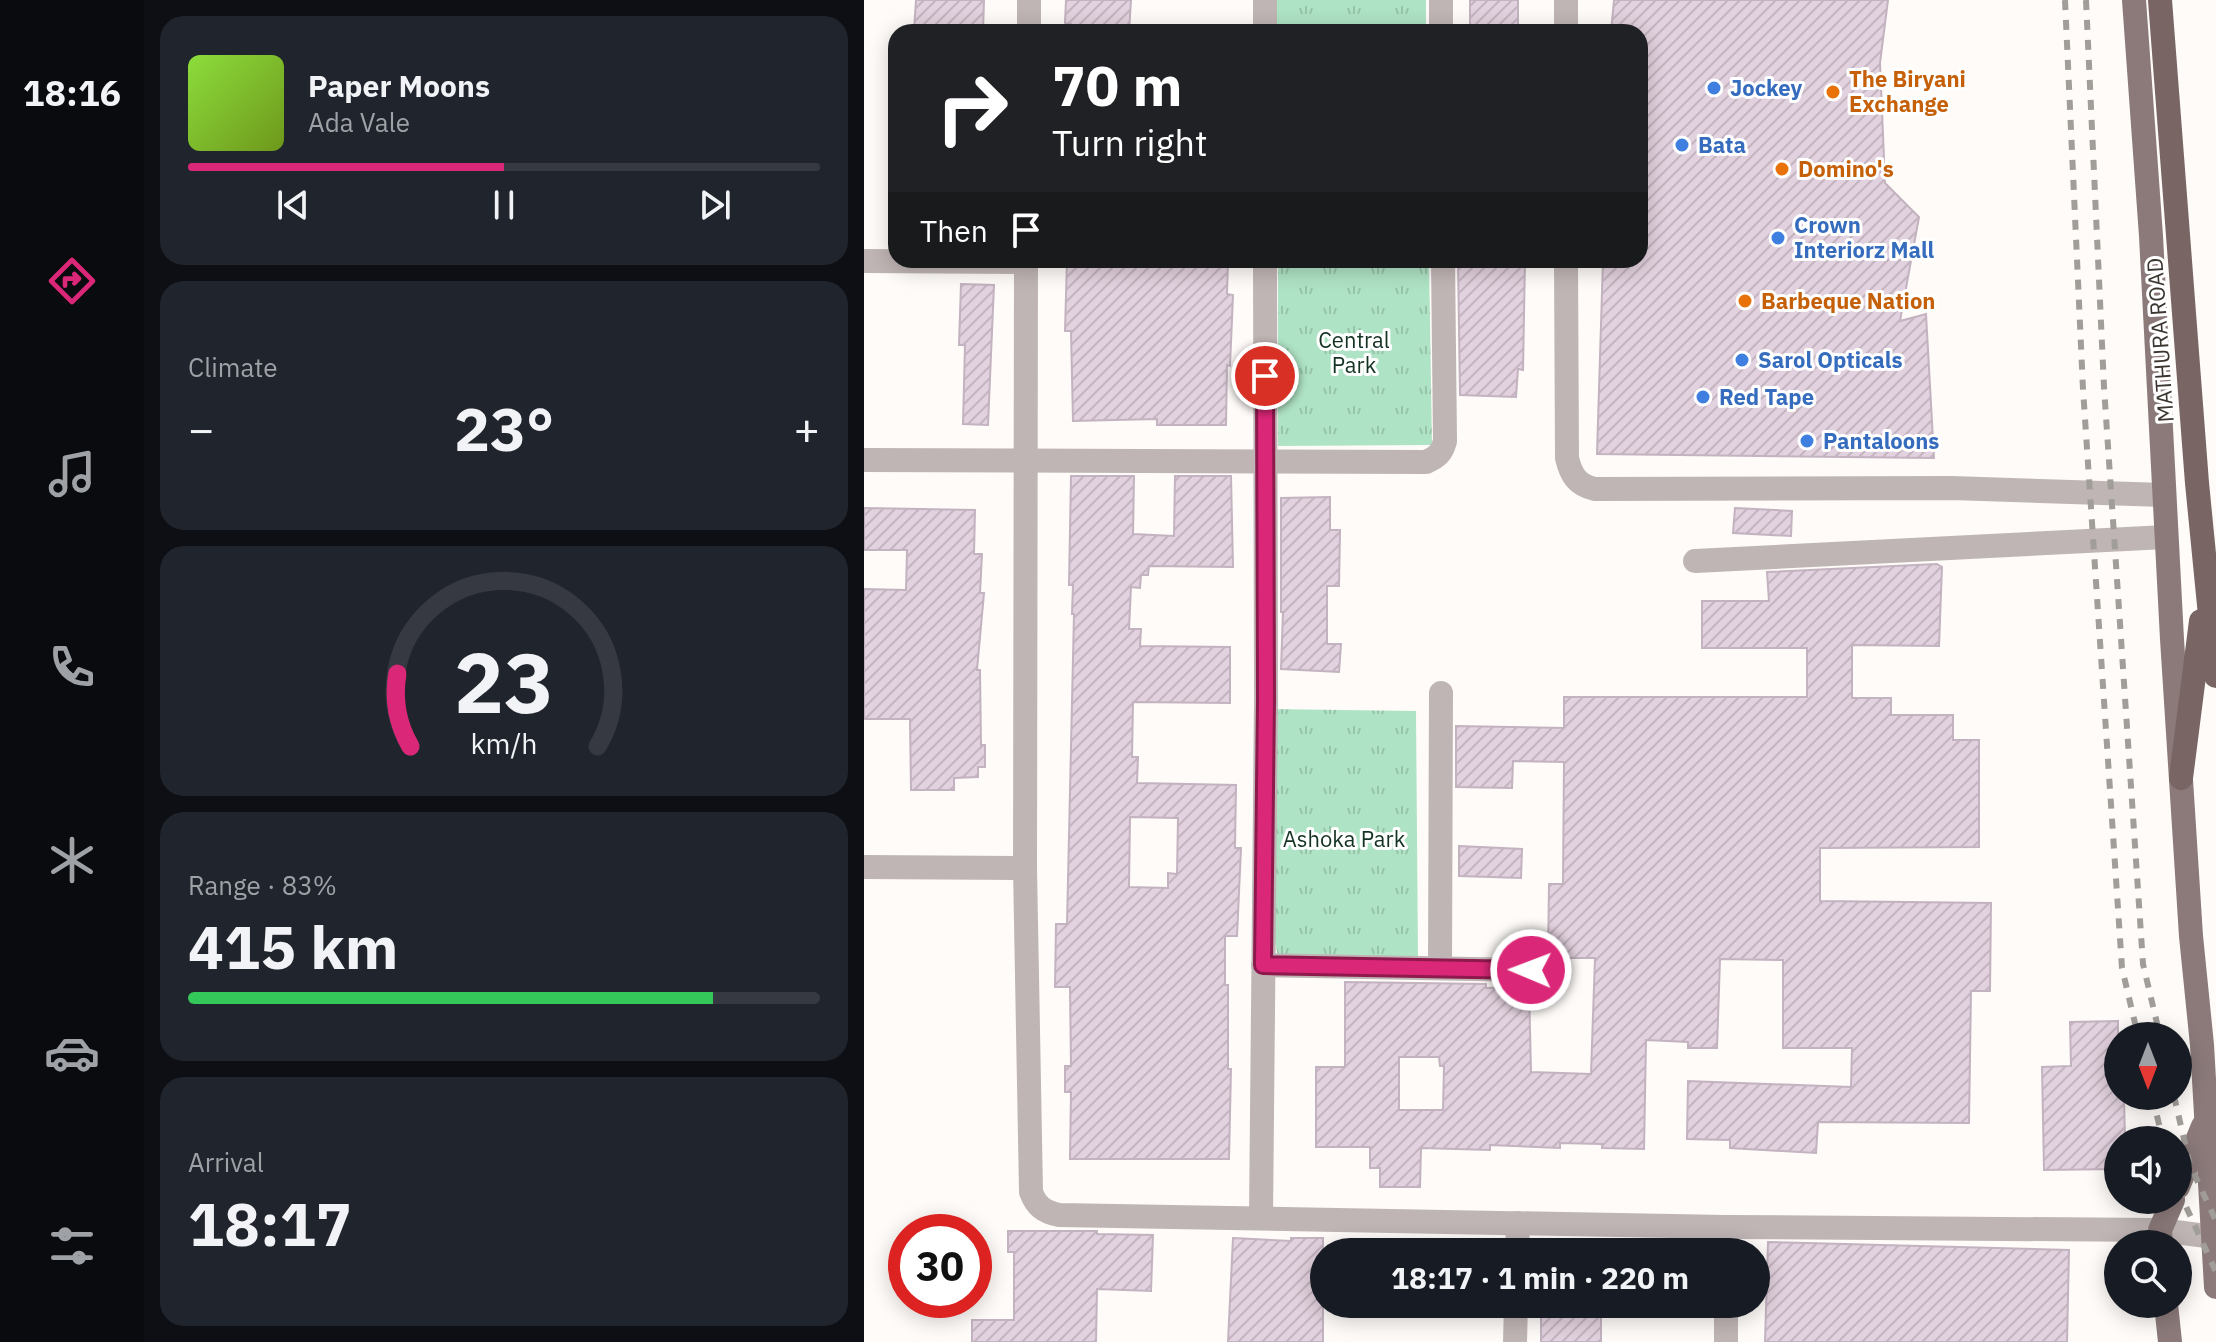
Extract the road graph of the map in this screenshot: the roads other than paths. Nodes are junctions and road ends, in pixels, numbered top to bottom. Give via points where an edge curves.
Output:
1 (1029, 0) edge
2 (1265, 0) edge
3 (1441, 0) edge
4 (1566, 0) edge
5 (2134, 0) edge
6 (2160, 0) edge
7 (1029, 24) edge
8 (1265, 24) edge
9 (1441, 24) edge
10 (1566, 24) edge
11 (864, 261) edge
12 (888, 261) edge
13 (1026, 268) edge
14 (1265, 268) edge
15 (1443, 268) edge
16 (1566, 268) edge
17 (864, 460) edge
18 (1025, 462) junction
19 (1265, 463) junction
20 (2164, 495) junction
21 (2166, 537) junction
22 (1695, 561) dead end
23 (2206, 578) junction
24 (2216, 676) edge
25 (1441, 693) dead end
26 (2181, 778) junction
27 (864, 867) edge
28 (1025, 868) junction
29 (1263, 965) junction
30 (1440, 968) junction
31 (1531, 970) dead end
32 (2206, 1119) junction
33 (2192, 1153) edge
34 (1261, 1218) junction
35 (1518, 1223) junction
36 (1726, 1227) junction
37 (2104, 1236) edge
38 (2192, 1237) edge
39 (2214, 1237) edge
40 (1517, 1238) edge
41 (1726, 1238) edge
42 (2216, 1287) edge
43 (1516, 1318) edge
44 (1726, 1318) edge
45 (2167, 1318) edge
46 (1515, 1342) edge
47 (1726, 1342) edge
48 (2170, 1342) edge

1 - 7 street
2 - 8 street
3 - 9 street
4 - 10 street
5 - 20 main road
6 - 23 highway, MATHURA ROAD
11 - 12 street
13 - 18 street
14 - 19 street
15 - 19 street via 1442,452 1414,463
16 - 20 street via 1567,458 1574,477 1586,487 1952,488
17 - 18 street
18 - 19 street
18 - 28 street
19 - 29 street
20 - 21 main road
21 - 22 street
21 - 26 main road
23 - 24 highway, MATHURA ROAD
23 - 26 highway
25 - 30 street
26 - 32 main road
27 - 28 street
28 - 34 street via 1034,1202 1059,1215
29 - 30 street
29 - 34 street
30 - 31 street
32 - 33 main road
32 - 39 main road
34 - 35 street
35 - 36 street
35 - 40 street
36 - 37 street
36 - 41 street
38 - 39 street
39 - 42 main road
43 - 46 street
44 - 47 street
45 - 48 main road

